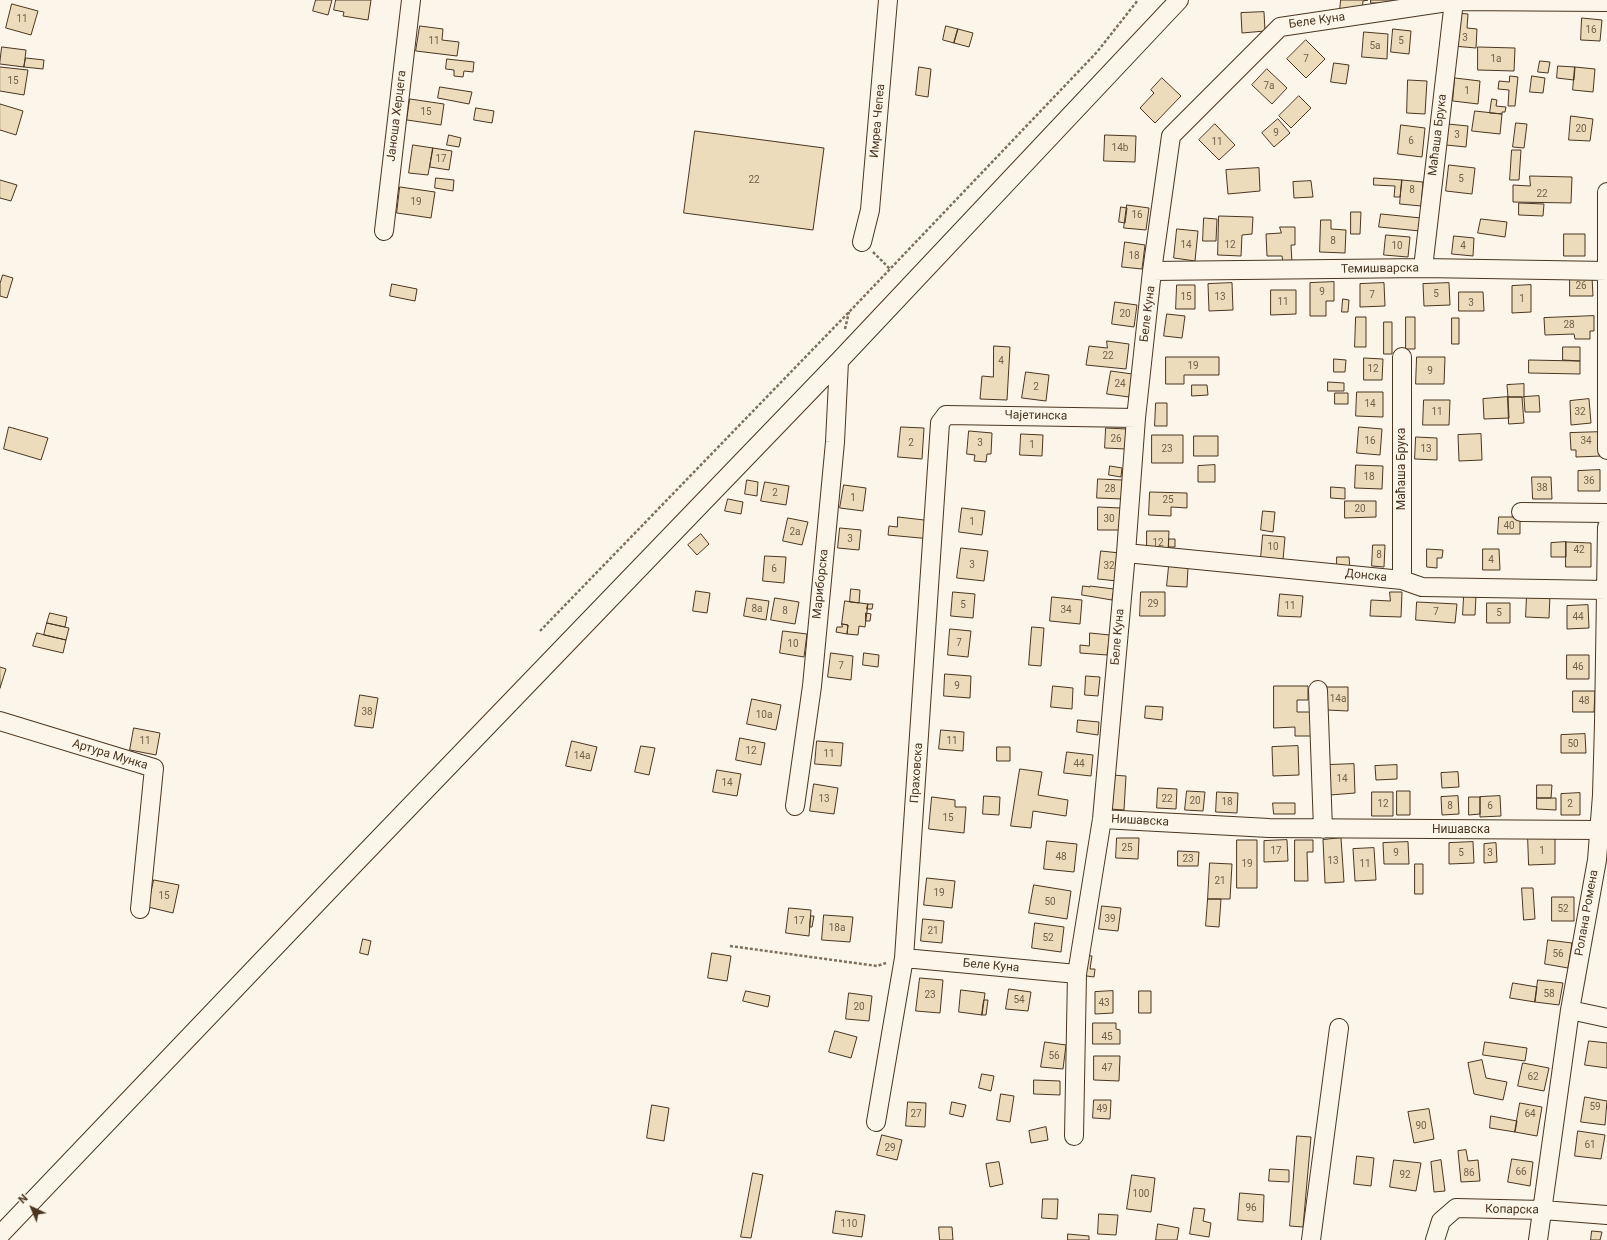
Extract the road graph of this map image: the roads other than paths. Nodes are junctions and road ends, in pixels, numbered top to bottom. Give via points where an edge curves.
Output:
1 (411, 0) edge
2 (888, 0) edge
3 (1180, 0) edge
4 (1454, 1) junction
5 (1607, 2) edge
6 (1607, 192) edge
7 (384, 231) dead end
8 (862, 242) road end
9 (1423, 268) junction
10 (1607, 268) edge
11 (1152, 271) junction
12 (1607, 271) edge
13 (1607, 276) edge
14 (1402, 357) dead end
15 (839, 361) junction
16 (1606, 371) edge
17 (1136, 418) junction
18 (940, 423) joint
19 (1607, 450) edge
20 (1521, 512) dead end
21 (1607, 513) edge
22 (1607, 527) edge
23 (1126, 553) junction
24 (1402, 580) junction
25 (1606, 590) junction
26 (1318, 690) dead end
27 (0, 721) edge
28 (1606, 723) edge
29 (795, 806) dead end
30 (1102, 819) junction
31 (1323, 829) junction
32 (1599, 830) junction
33 (140, 909) dead end
34 (904, 958) junction
35 (1077, 974) junction
36 (1570, 1010) junction
37 (1607, 1018) edge
38 (1339, 1028) dead end
39 (876, 1122) dead end
40 (1074, 1136) dead end
41 (1543, 1210) junction
42 (1607, 1215) edge
43 (0, 1235) edge
44 (1311, 1240) edge
45 (1435, 1240) edge
46 (1538, 1240) edge

1 - 7 street, Јаноша Херцега
2 - 8 street, Имреа Чепеа via 870,210
3 - 15 street
4 - 5 street, Беле Куна
4 - 9 street, Маћаша Брука
4 - 11 street, Беле Куна via 1280,27 1171,136
6 - 10 street
9 - 11 street, Темишварска
9 - 12 street, Темишварска
11 - 17 street, Беле Куна
13 - 16 street
14 - 24 street, Маћаша Брука
15 - 29 street, Мариборска via 835,442 812,678
15 - 43 street
16 - 19 street
17 - 18 street, Чајетинска via 946,414
17 - 23 street, Беле Куна
18 - 34 street, Праховска
20 - 21 street
22 - 25 street, Ролана Ромена
23 - 24 street, Донска
23 - 30 street, Беле Куна
24 - 25 street, Донска via 1422,587
25 - 28 street, Ролана Ромена
26 - 31 street
27 - 33 street, Артура Мунка via 154,768
28 - 32 street, Ролана Ромена
30 - 31 street, Нишавска
30 - 35 street, Беле Куна
31 - 32 street, Нишавска
32 - 36 street, Ролана Ромена
34 - 35 street, Беле Куна
34 - 39 street, Праховска
35 - 40 street, Беле Куна
36 - 37 street
36 - 41 street, Ролана Ромена
38 - 44 street
41 - 42 street, Копарска
41 - 45 street, Копарска via 1456,1208 1441,1221
41 - 46 street, Ролана Ромена

